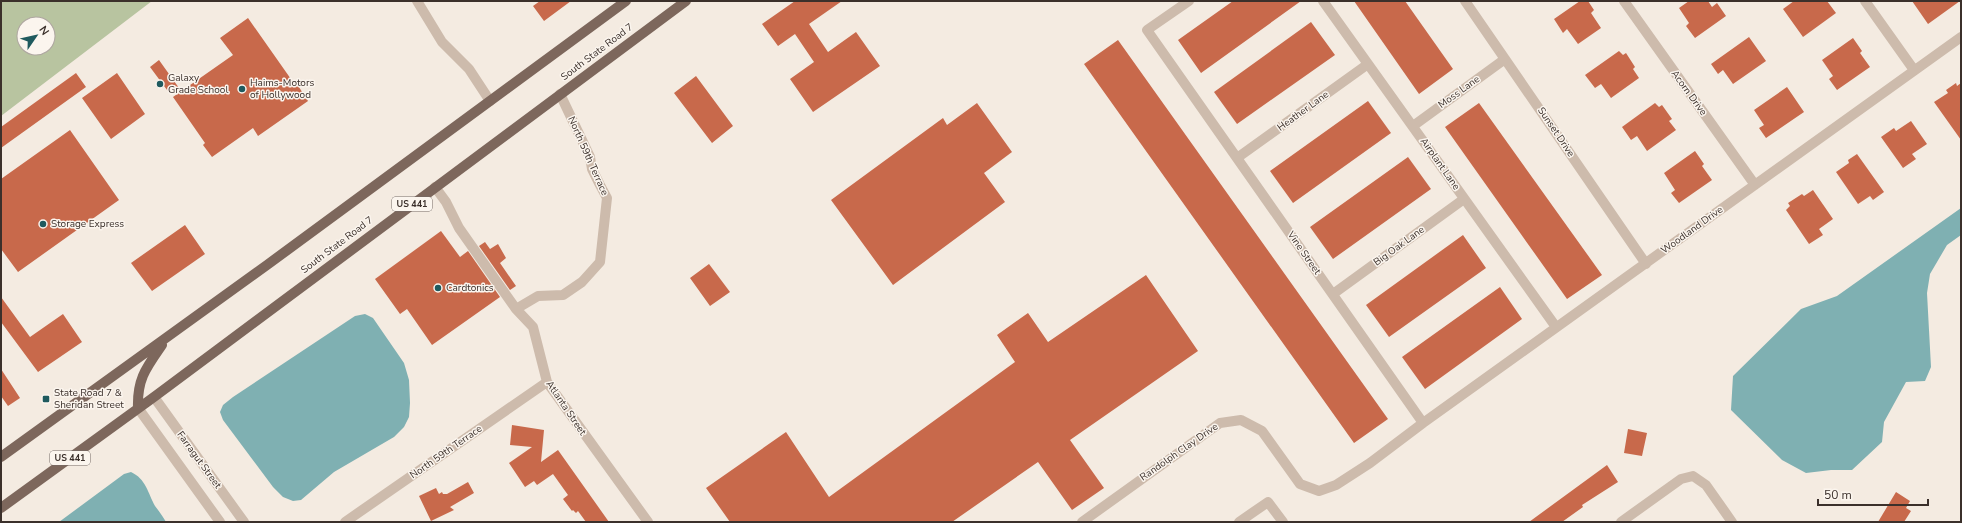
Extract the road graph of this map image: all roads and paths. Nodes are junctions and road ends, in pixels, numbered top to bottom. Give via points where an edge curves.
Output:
1 (417, 1) edge
2 (626, 1) edge
3 (686, 1) edge
4 (1189, 1) edge
5 (1323, 1) edge
6 (1465, 1) edge
7 (1624, 1) edge
8 (1865, 1) edge
9 (1961, 37) edge
10 (1505, 59) junction
11 (1368, 64) junction
12 (1914, 70) junction
13 (560, 94) junction
14 (490, 101) junction
15 (1413, 126) junction
16 (1237, 158) junction
17 (1755, 185) junction
18 (435, 187) junction
19 (1464, 199) junction
20 (1646, 264) junction
21 (1333, 294) junction
22 (516, 309) junction
23 (1556, 327) junction
24 (168, 337) junction
25 (547, 382) junction
26 (154, 397) junction
27 (138, 408) junction
28 (1423, 423) junction
29 (1, 457) edge
30 (1, 508) edge
31 (220, 522) edge
32 (244, 522) edge
33 (345, 522) edge
34 (648, 522) edge
35 (1082, 522) edge
36 (1239, 522) edge
37 (1283, 522) edge
38 (1621, 522) edge
39 (1732, 522) edge

1 - 14 street via 442,42 469,70
2 - 14 main road
3 - 13 main road, South State Road 7 / US 441
4 - 16 street, Vine Street via 1147,30
5 - 11 street, Airplant Lane
6 - 10 street, Sunset Drive
7 - 17 street, Acorn Drive
8 - 12 street
9 - 12 street, Woodland Drive
10 - 15 street, Moss Lane
10 - 20 street, Sunset Drive
11 - 15 street, Airplant Lane
11 - 16 street, Heather Lane
12 - 17 street, Woodland Drive
13 - 18 main road, South State Road 7 / US 441
13 - 22 street, North 59th Terrace via 607,198 600,262 582,282 563,295 538,296
14 - 24 main road
15 - 19 street, Airplant Lane
16 - 21 street, Vine Street
17 - 20 street, Woodland Drive
18 - 22 street, Atlanta Street via 459,228
18 - 26 main road, South State Road 7 / US 441
19 - 21 street, Big Oak Lane
19 - 23 street, Airplant Lane
20 - 23 street, Woodland Drive
21 - 28 street, Vine Street
22 - 25 street, Atlanta Street via 533,326
23 - 28 street, Woodland Drive
24 - 27 main road via 145,369 139,388
24 - 29 main road
25 - 33 street, North 59th Terrace
25 - 34 street, Atlanta Street
26 - 27 main road, South State Road 7 / US 441
26 - 32 street, Farragut Street
27 - 30 main road, South State Road 7 / US 441
27 - 31 street, Farragut Street
28 - 35 street, Randolph Clay Drive via 1370,463 1336,485 1319,491 1300,484 1262,431 1241,420 1220,423
36 - 37 street via 1268,502
38 - 39 street via 1681,479 1693,476 1706,485

